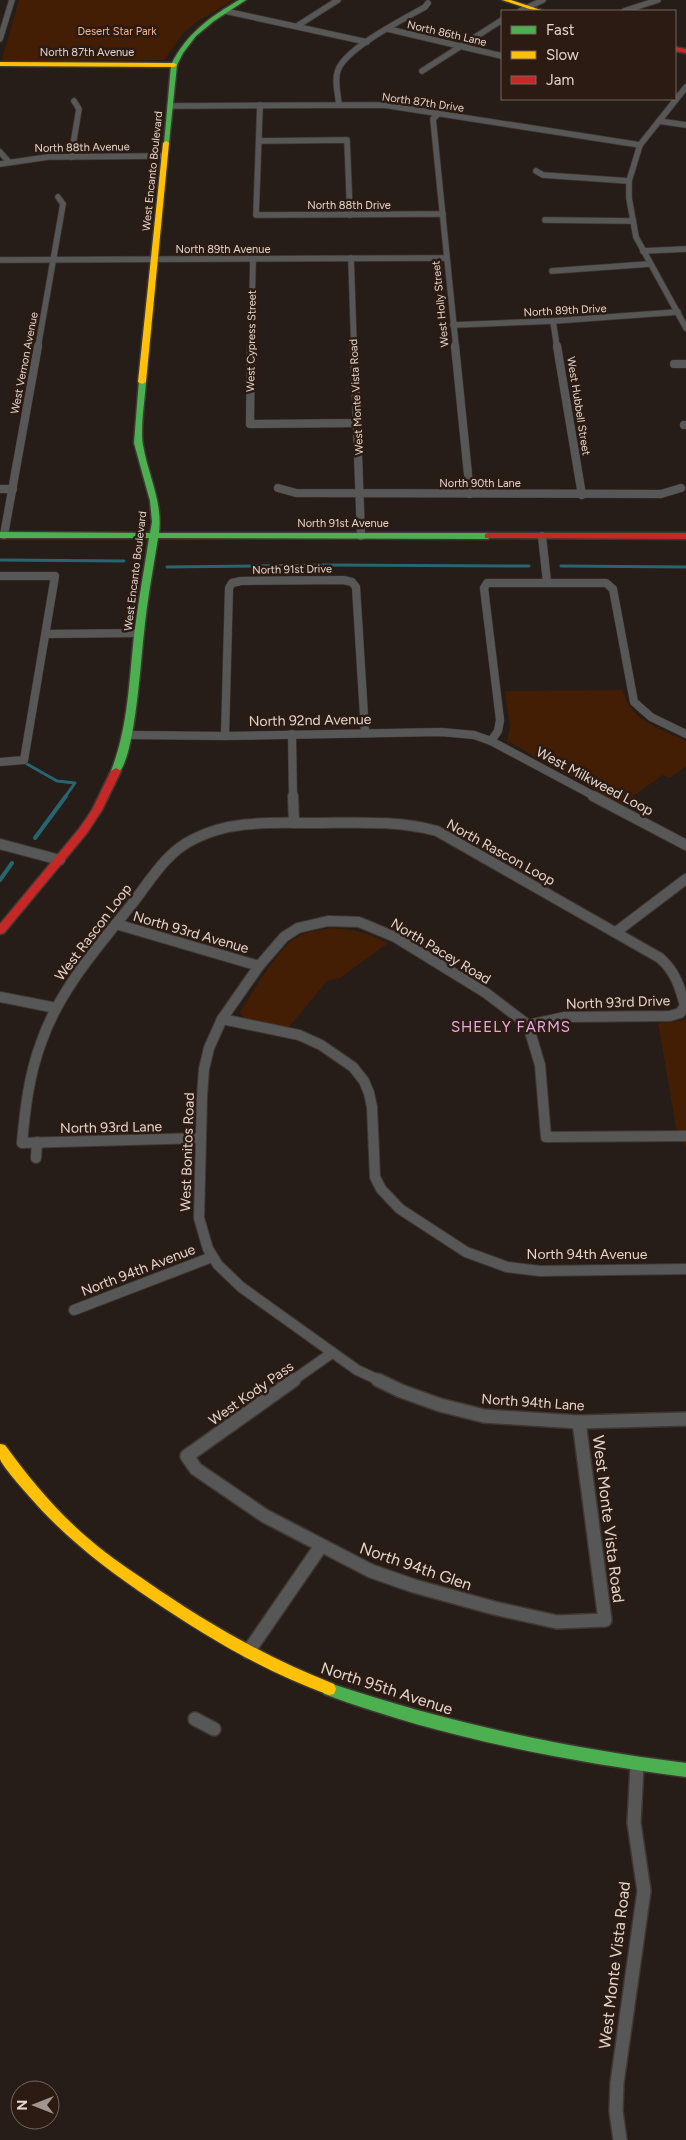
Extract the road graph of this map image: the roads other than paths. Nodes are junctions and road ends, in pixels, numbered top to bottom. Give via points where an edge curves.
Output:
1 (12, 0) edge
2 (243, 0) edge
3 (338, 0) edge
4 (505, 0) edge
5 (543, 0) edge
6 (658, 0) edge
7 (428, 3) dead end
8 (524, 9) edge
9 (627, 10) edge
10 (225, 11) junction
11 (501, 21) edge
12 (297, 26) junction
13 (388, 30) junction
14 (1, 31) edge
15 (0, 39) edge
16 (368, 42) junction
17 (460, 47) junction
18 (501, 56) edge
19 (0, 64) edge
20 (174, 65) junction
21 (422, 71) dead end
22 (674, 100) edge
23 (74, 101) dead end
24 (260, 105) junction
25 (339, 105) junction
26 (171, 106) junction
27 (439, 114) junction
28 (659, 121) junction
29 (686, 125) edge
30 (259, 141) junction
31 (640, 145) junction
32 (0, 152) edge
33 (165, 156) junction
34 (71, 157) junction
35 (9, 162) junction
36 (0, 164) edge
37 (536, 171) dead end
38 (629, 181) junction
39 (58, 197) dead end
40 (443, 214) junction
41 (350, 215) junction
42 (545, 220) dead end
43 (633, 220) junction
44 (686, 249) edge
45 (643, 251) junction
46 (351, 258) junction
47 (446, 258) junction
48 (54, 259) junction
49 (155, 259) junction
50 (253, 259) junction
51 (0, 260) edge
52 (649, 264) junction
53 (552, 271) dead end
54 (678, 312) junction
55 (553, 321) junction
56 (453, 325) junction
57 (686, 328) edge
58 (674, 364) dead end
59 (686, 364) edge
60 (358, 423) junction
61 (278, 488) dead end
62 (681, 488) dead end
63 (0, 489) edge
64 (13, 489) junction
65 (360, 493) junction
66 (470, 494) junction
67 (582, 494) junction
68 (2, 535) edge
69 (154, 535) junction
70 (360, 536) junction
71 (542, 536) junction
72 (686, 536) edge
73 (0, 576) edge
74 (547, 582) junction
75 (139, 633) junction
76 (46, 634) junction
77 (365, 732) junction
78 (292, 734) junction
79 (686, 734) edge
80 (128, 735) junction
81 (225, 736) junction
82 (491, 741) junction
83 (0, 762) edge
84 (294, 823) junction
85 (191, 840) joint
86 (0, 844) edge
87 (686, 845) edge
88 (60, 860) junction
89 (686, 879) edge
90 (116, 924) junction
91 (0, 932) edge
92 (616, 932) junction
93 (259, 966) junction
94 (0, 997) edge
95 (56, 1008) junction
96 (680, 1013) joint
97 (222, 1019) junction
98 (528, 1025) junction
99 (686, 1136) edge
100 (201, 1138) junction
101 (37, 1142) junction
102 (22, 1143) joint
103 (36, 1158) dead end
104 (212, 1258) junction
105 (686, 1269) edge
106 (74, 1310) dead end
107 (332, 1353) junction
108 (686, 1419) edge
109 (579, 1422) junction
110 (0, 1449) edge
111 (187, 1456) joint
112 (321, 1546) junction
113 (605, 1620) joint
114 (248, 1652) junction
115 (195, 1718) dead end
116 (214, 1729) dead end
117 (637, 1765) junction
118 (686, 1770) edge
119 (620, 2140) edge

1 - 14 street
2 - 10 street, West Encanto Boulevard
3 - 12 street
4 - 8 street
5 - 8 street
6 - 9 street
7 - 13 street
10 - 12 street
10 - 20 street, West Encanto Boulevard via 190,35
11 - 17 street
12 - 16 street
13 - 16 street
13 - 17 street, North 86th Lane
14 - 15 street
16 - 25 street via 342,60 338,70
17 - 18 street, North 86th Lane
17 - 21 street
19 - 20 street, North 87th Avenue
20 - 26 street, West Encanto Boulevard
22 - 28 street
23 - 34 street via 79,109
24 - 25 street, North 87th Drive
24 - 26 street, North 87th Drive
24 - 30 street
25 - 27 street, North 87th Drive via 384,105
26 - 33 street, West Encanto Boulevard
27 - 31 street, North 87th Drive
27 - 40 street, West Holly Street via 434,119
28 - 29 street
28 - 31 street
30 - 41 street via 347,140
30 - 41 street, North 88th Drive via 256,215
31 - 38 street
32 - 35 street
33 - 34 street, North 88th Avenue
33 - 49 street, West Encanto Boulevard
34 - 35 street, North 88th Avenue
35 - 36 street, North 88th Avenue
37 - 38 street via 543,175
38 - 43 street
39 - 48 street, West Vernon Avenue via 63,204
40 - 41 street, North 88th Drive
40 - 47 street, West Holly Street
42 - 43 street
43 - 45 street
44 - 45 street
45 - 52 street
46 - 47 street, North 89th Avenue
46 - 50 street, North 89th Avenue
46 - 60 street, West Monte Vista Road
47 - 56 street, West Holly Street
48 - 49 street, North 89th Avenue
48 - 51 street, North 89th Avenue
48 - 64 street, West Vernon Avenue
49 - 50 street, North 89th Avenue
49 - 69 street, West Encanto Boulevard via 138,436 140,455 154,501
50 - 60 street, West Cypress Street via 250,424
52 - 53 street
52 - 54 street
54 - 55 street, North 89th Drive
54 - 57 street
55 - 56 street, North 89th Drive
55 - 67 street, West Hubbell Street
56 - 66 street, West Holly Street
58 - 59 street
60 - 65 street, West Monte Vista Road
61 - 65 street, North 90th Lane via 296,493
62 - 67 street, North 90th Lane via 661,494
63 - 64 street
64 - 68 street, West Vernon Avenue
65 - 66 street, North 90th Lane
65 - 70 street, West Monte Vista Road
66 - 67 street, North 90th Lane
68 - 69 street, North 91st Avenue
69 - 70 street, North 91st Avenue
69 - 75 street, West Encanto Boulevard
70 - 71 street, North 91st Avenue
71 - 72 street, North 91st Avenue
71 - 74 street
73 - 76 street via 55,576
74 - 79 street via 606,583 613,589 634,702 647,715
74 - 82 street via 486,583 484,588 500,720
75 - 76 street
75 - 80 street, West Encanto Boulevard
76 - 83 street via 24,760
77 - 78 street, North 92nd Avenue
77 - 81 street, North 91st Drive via 356,587 352,582 343,580 249,581 232,583 229,588
77 - 82 street, North 92nd Avenue via 456,732
78 - 81 street, North 92nd Avenue
78 - 84 street
80 - 81 street, North 92nd Avenue
80 - 88 street, West Encanto Boulevard via 106,794
82 - 87 street, West Milkweed Loop
84 - 85 street, North Rascon Loop via 242,824
84 - 92 street, North Rascon Loop via 393,822 422,826 453,839
85 - 90 street, West Rascon Loop via 165,863
86 - 88 street
88 - 91 street, West Encanto Boulevard
89 - 92 street
90 - 93 street, North 93rd Avenue
90 - 95 street, West Rascon Loop via 81,968
92 - 96 street, North Rascon Loop via 671,967 680,984 685,1006
93 - 97 street, West Bonitos Road
93 - 98 street, North Pacey Road via 284,937 298,928 328,921 359,922 395,937 486,993
94 - 95 street
95 - 102 street, West Rascon Loop via 34,1064 25,1105
96 - 98 street, North 93rd Drive via 670,1016 565,1017
97 - 100 street, West Bonitos Road via 204,1069
97 - 105 street, North 94th Avenue via 299,1036 322,1045 353,1068 364,1080 369,1093 375,1178 381,1189 400,1209 466,1252 507,1267 540,1272
98 - 99 street via 540,1065 546,1137
100 - 101 street, North 93rd Lane
100 - 104 street, West Bonitos Road via 199,1218
101 - 102 street, North 93rd Lane
101 - 103 street
104 - 106 street, North 94th Avenue
104 - 107 street, West Bonitos Road via 241,1287
107 - 109 street, North 94th Lane via 356,1370 440,1405 484,1416
107 - 111 street, West Kody Pass
108 - 109 street, North 94th Lane
109 - 113 street, West Monte Vista Road
110 - 114 street, North 95th Avenue via 26,1485 107,1562 191,1620
111 - 112 street, North 94th Glen via 196,1469 220,1486 265,1516
112 - 113 street, North 94th Glen via 371,1571 494,1608 557,1622
112 - 114 street
114 - 117 street, North 95th Avenue via 323,1686 416,1716 547,1748
115 - 116 street
117 - 118 street, North 95th Avenue
117 - 119 street, West Monte Vista Road via 634,1823 644,1891 617,2083

